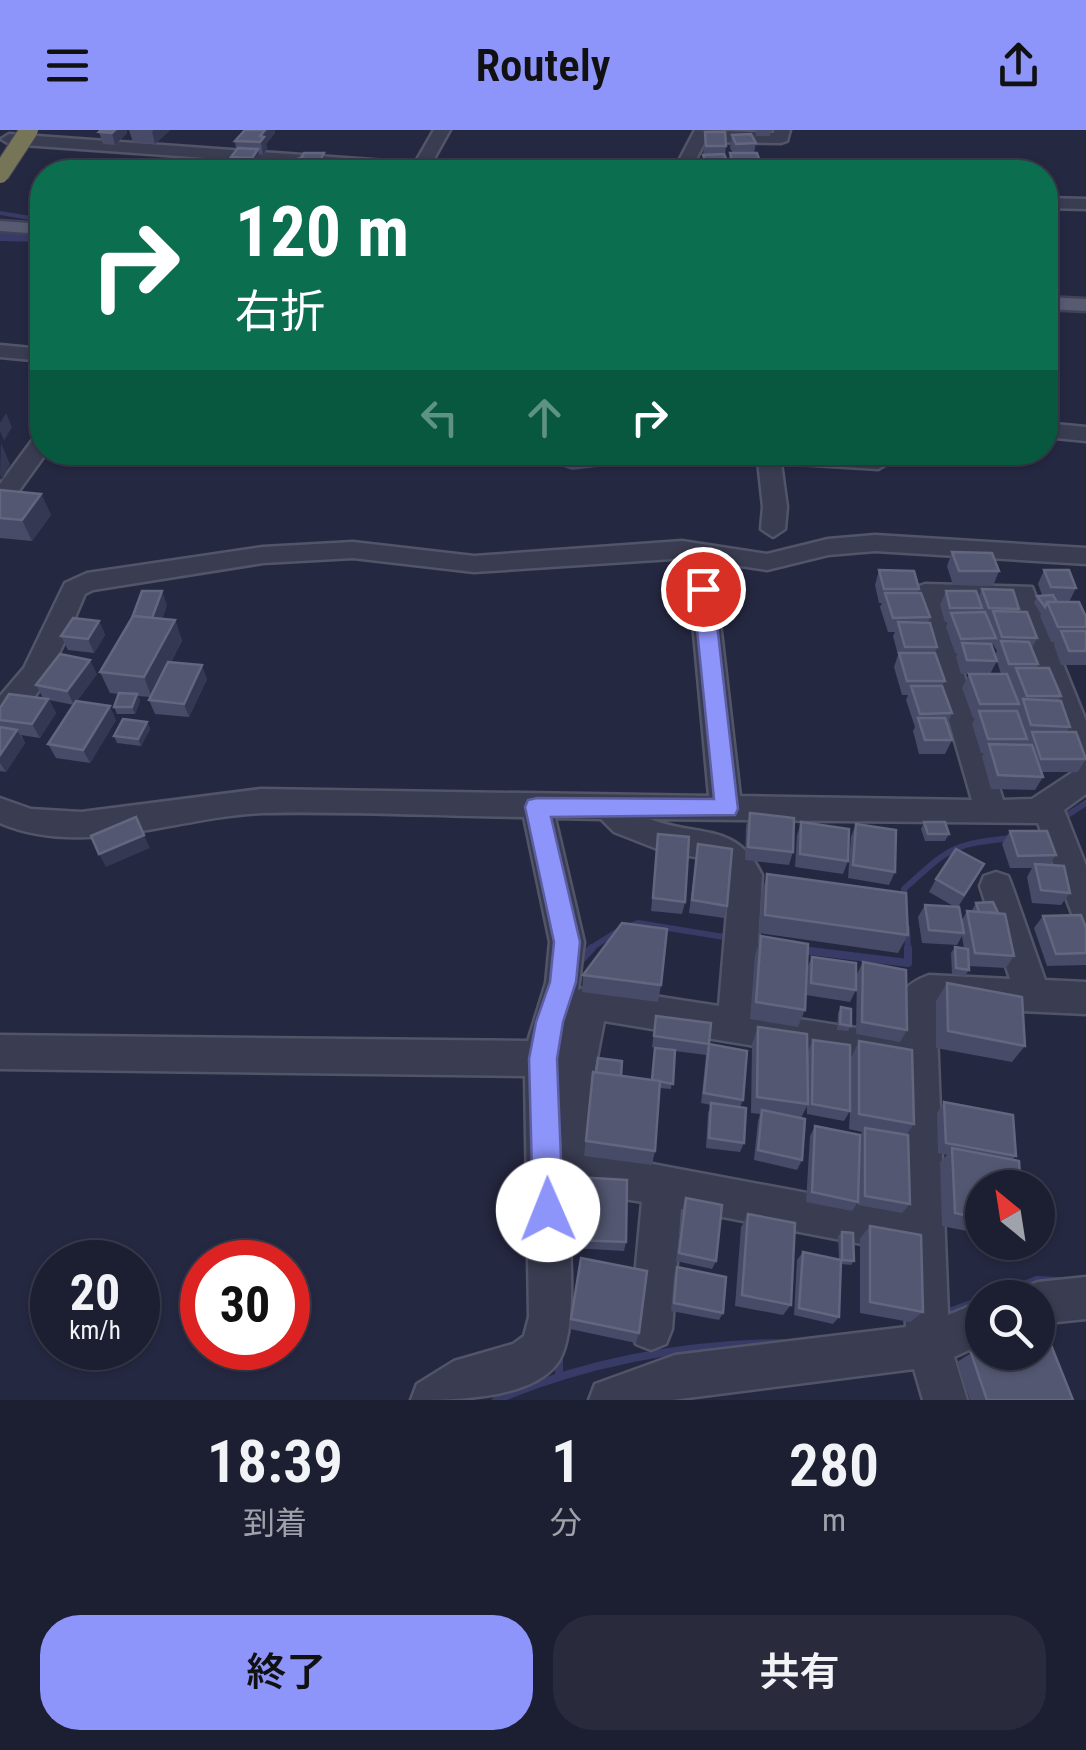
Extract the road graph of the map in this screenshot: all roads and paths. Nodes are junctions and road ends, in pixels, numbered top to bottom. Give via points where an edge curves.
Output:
1 (443, 130) edge
2 (782, 130) edge
3 (702, 134) edge
4 (12, 137) edge
5 (283, 160) edge
6 (425, 160) edge
7 (688, 160) edge
8 (0, 174) edge
9 (1058, 203) edge
10 (1086, 204) edge
11 (0, 226) edge
12 (30, 228) edge
13 (1058, 304) edge
14 (1086, 305) edge
15 (0, 351) edge
16 (30, 353) edge
17 (1058, 431) edge
18 (1086, 434) edge
19 (1058, 443) edge
20 (1086, 446) edge
21 (30, 460) edge
22 (769, 465) edge
23 (0, 501) edge
24 (772, 530) dead end
25 (699, 552) junction
26 (1086, 556) edge
27 (0, 716) edge
28 (1086, 759) edge
29 (1086, 778) edge
30 (537, 807) junction
31 (609, 807) junction
32 (1043, 808) junction
33 (726, 809) junction
34 (0, 810) edge
35 (992, 812) junction
36 (1075, 849) edge
37 (746, 876) junction
38 (784, 881) edge
39 (996, 886) dead end
40 (1086, 910) edge
41 (1033, 996) junction
42 (1086, 998) edge
43 (735, 1026) junction
44 (0, 1052) edge
45 (918, 1055) junction
46 (543, 1059) junction
47 (663, 1186) junction
48 (922, 1236) junction
49 (1086, 1298) edge
50 (1055, 1301) edge
51 (650, 1329) dead end
52 (965, 1330) edge
53 (929, 1346) junction
54 (433, 1400) edge
55 (611, 1400) edge
56 (945, 1400) edge

1 - 6 street
2 - 3 street via 781,138
3 - 7 street
4 - 5 street
4 - 8 highway, bridge
9 - 10 street
11 - 12 main road
13 - 14 main road
15 - 16 street
17 - 18 street
19 - 20 street
21 - 23 street
22 - 24 street
25 - 26 street via 767,562 875,543
25 - 27 street via 474,564 352,550 263,555 87,582 74,589 34,673
25 - 33 street
28 - 35 street via 1023,593 925,592
29 - 32 street
30 - 31 street
30 - 34 street via 261,801 81,825 30,822
30 - 46 street via 567,942
31 - 33 street
31 - 37 street via 624,823 676,844 722,847
32 - 35 street
32 - 36 street
33 - 35 street
36 - 40 street
37 - 38 street
37 - 43 street
39 - 41 street
41 - 42 street
41 - 45 street via 928,991 918,997
43 - 45 street
43 - 47 street via 589,1002 577,1068 578,1160 589,1172
44 - 46 street
45 - 48 street
46 - 54 street via 550,1317 542,1349 524,1363 470,1376
47 - 48 street
47 - 51 street
48 - 53 street
49 - 50 street
52 - 53 street
53 - 55 street via 675,1378
53 - 56 street

